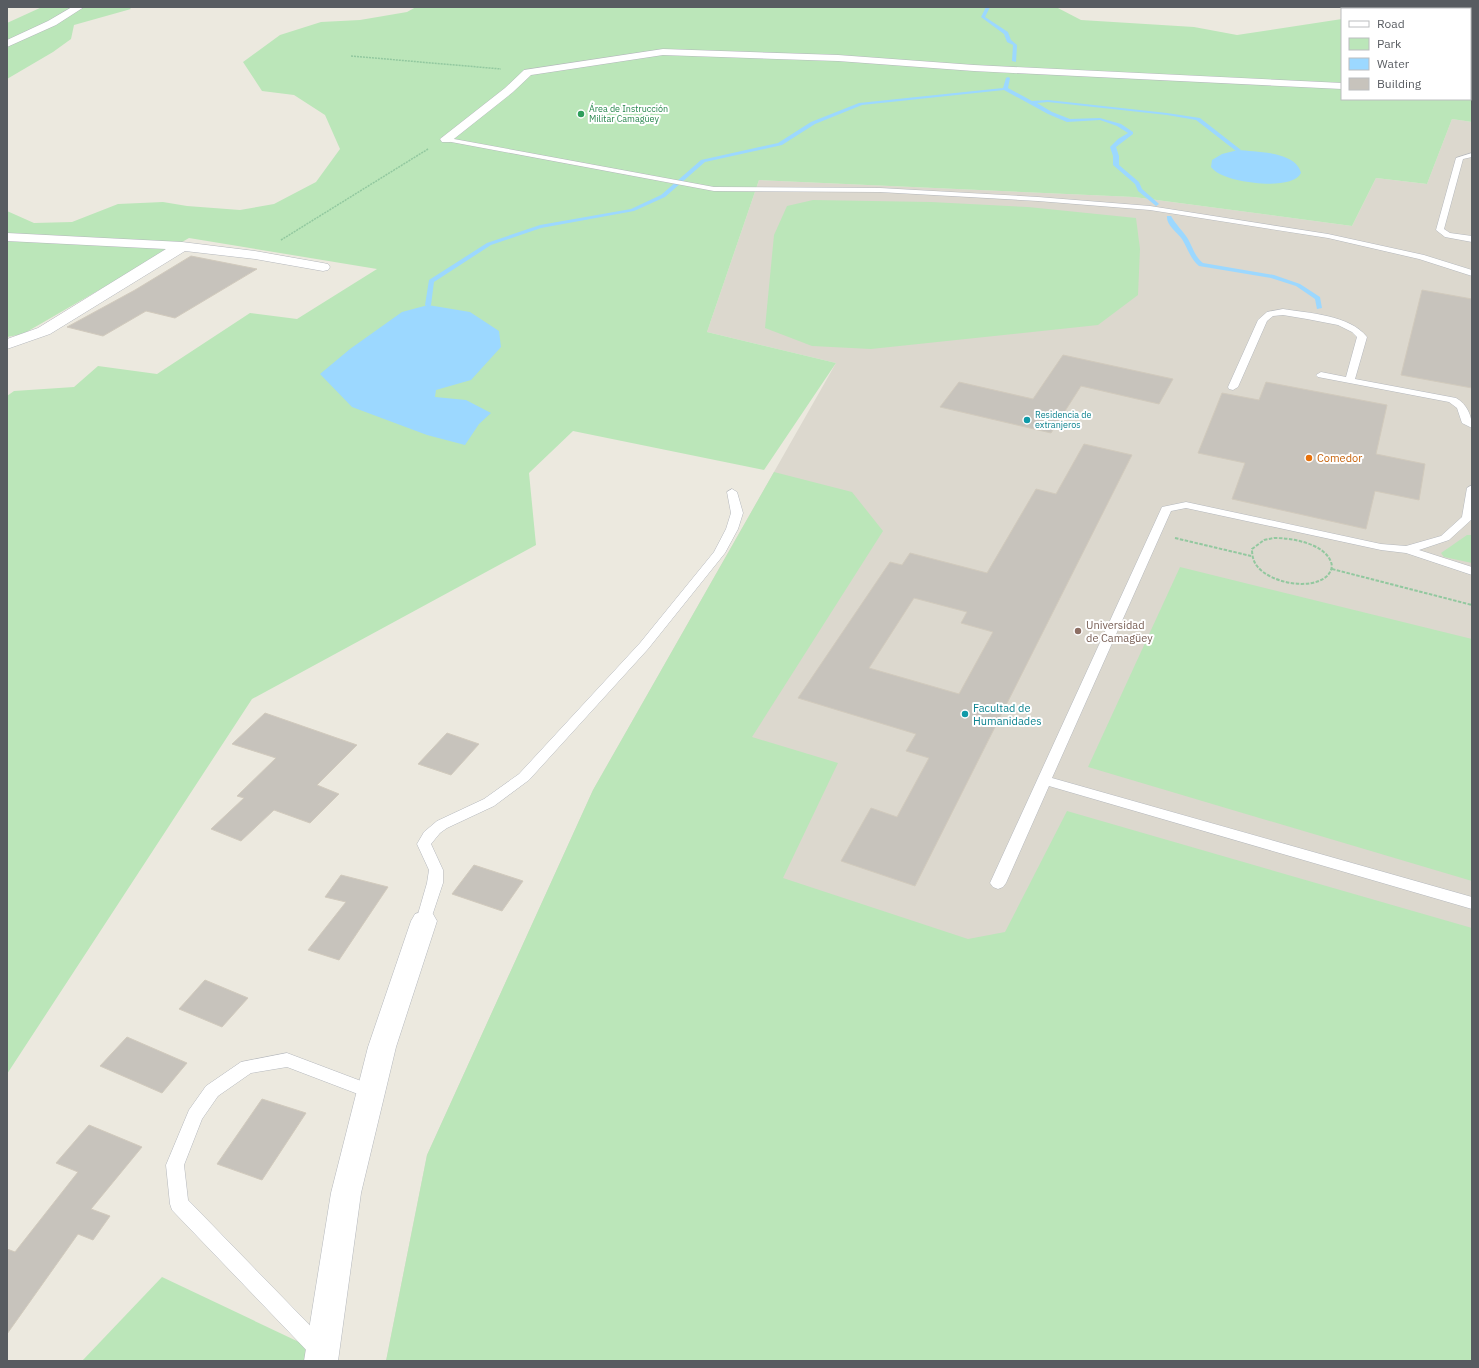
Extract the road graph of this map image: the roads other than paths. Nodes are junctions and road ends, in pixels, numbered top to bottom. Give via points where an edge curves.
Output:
1 (79, 7) edge
2 (7, 44) edge
3 (1341, 86) edge
4 (446, 139) joint
5 (1472, 155) edge
6 (7, 237) edge
7 (1472, 239) edge
8 (182, 246) junction
9 (323, 267) dead end
10 (1472, 274) edge
11 (7, 344) edge
12 (1321, 375) dead end
13 (1350, 380) junction
14 (1233, 387) dead end
15 (1472, 425) edge
16 (1472, 488) edge
17 (732, 492) dead end
18 (1469, 520) edge
19 (1407, 550) junction
20 (1472, 571) edge
21 (1044, 780) junction
22 (998, 883) dead end
23 (1472, 903) edge
24 (424, 921) joint
25 (371, 1092) junction
26 (322, 1357) edge

1 - 2 street
3 - 4 street via 974,68 838,58 663,52 528,72
4 - 10 lane via 714,189 880,190 1150,208 1328,236 1421,257
5 - 7 lane via 1460,158 1440,230 1448,236
6 - 8 street
8 - 9 street
8 - 11 street via 44,331
12 - 13 lane
13 - 14 lane via 1362,337 1355,330 1341,323 1282,312 1270,314 1262,320
13 - 15 lane via 1452,400 1462,405 1466,421
16 - 18 lane
17 - 24 lane via 737,513 732,529 719,553 644,646 524,777 504,794 482,807 438,826 428,835 424,844 436,870 435,883
18 - 19 lane via 1445,538
19 - 20 lane
19 - 21 lane via 1381,547 1186,505 1166,509
21 - 22 lane
21 - 23 lane
24 - 25 street via 382,1047
25 - 26 street via 346,1193
25 - 26 lane via 287,1060 248,1067 212,1091 195,1115 175,1165 179,1204

